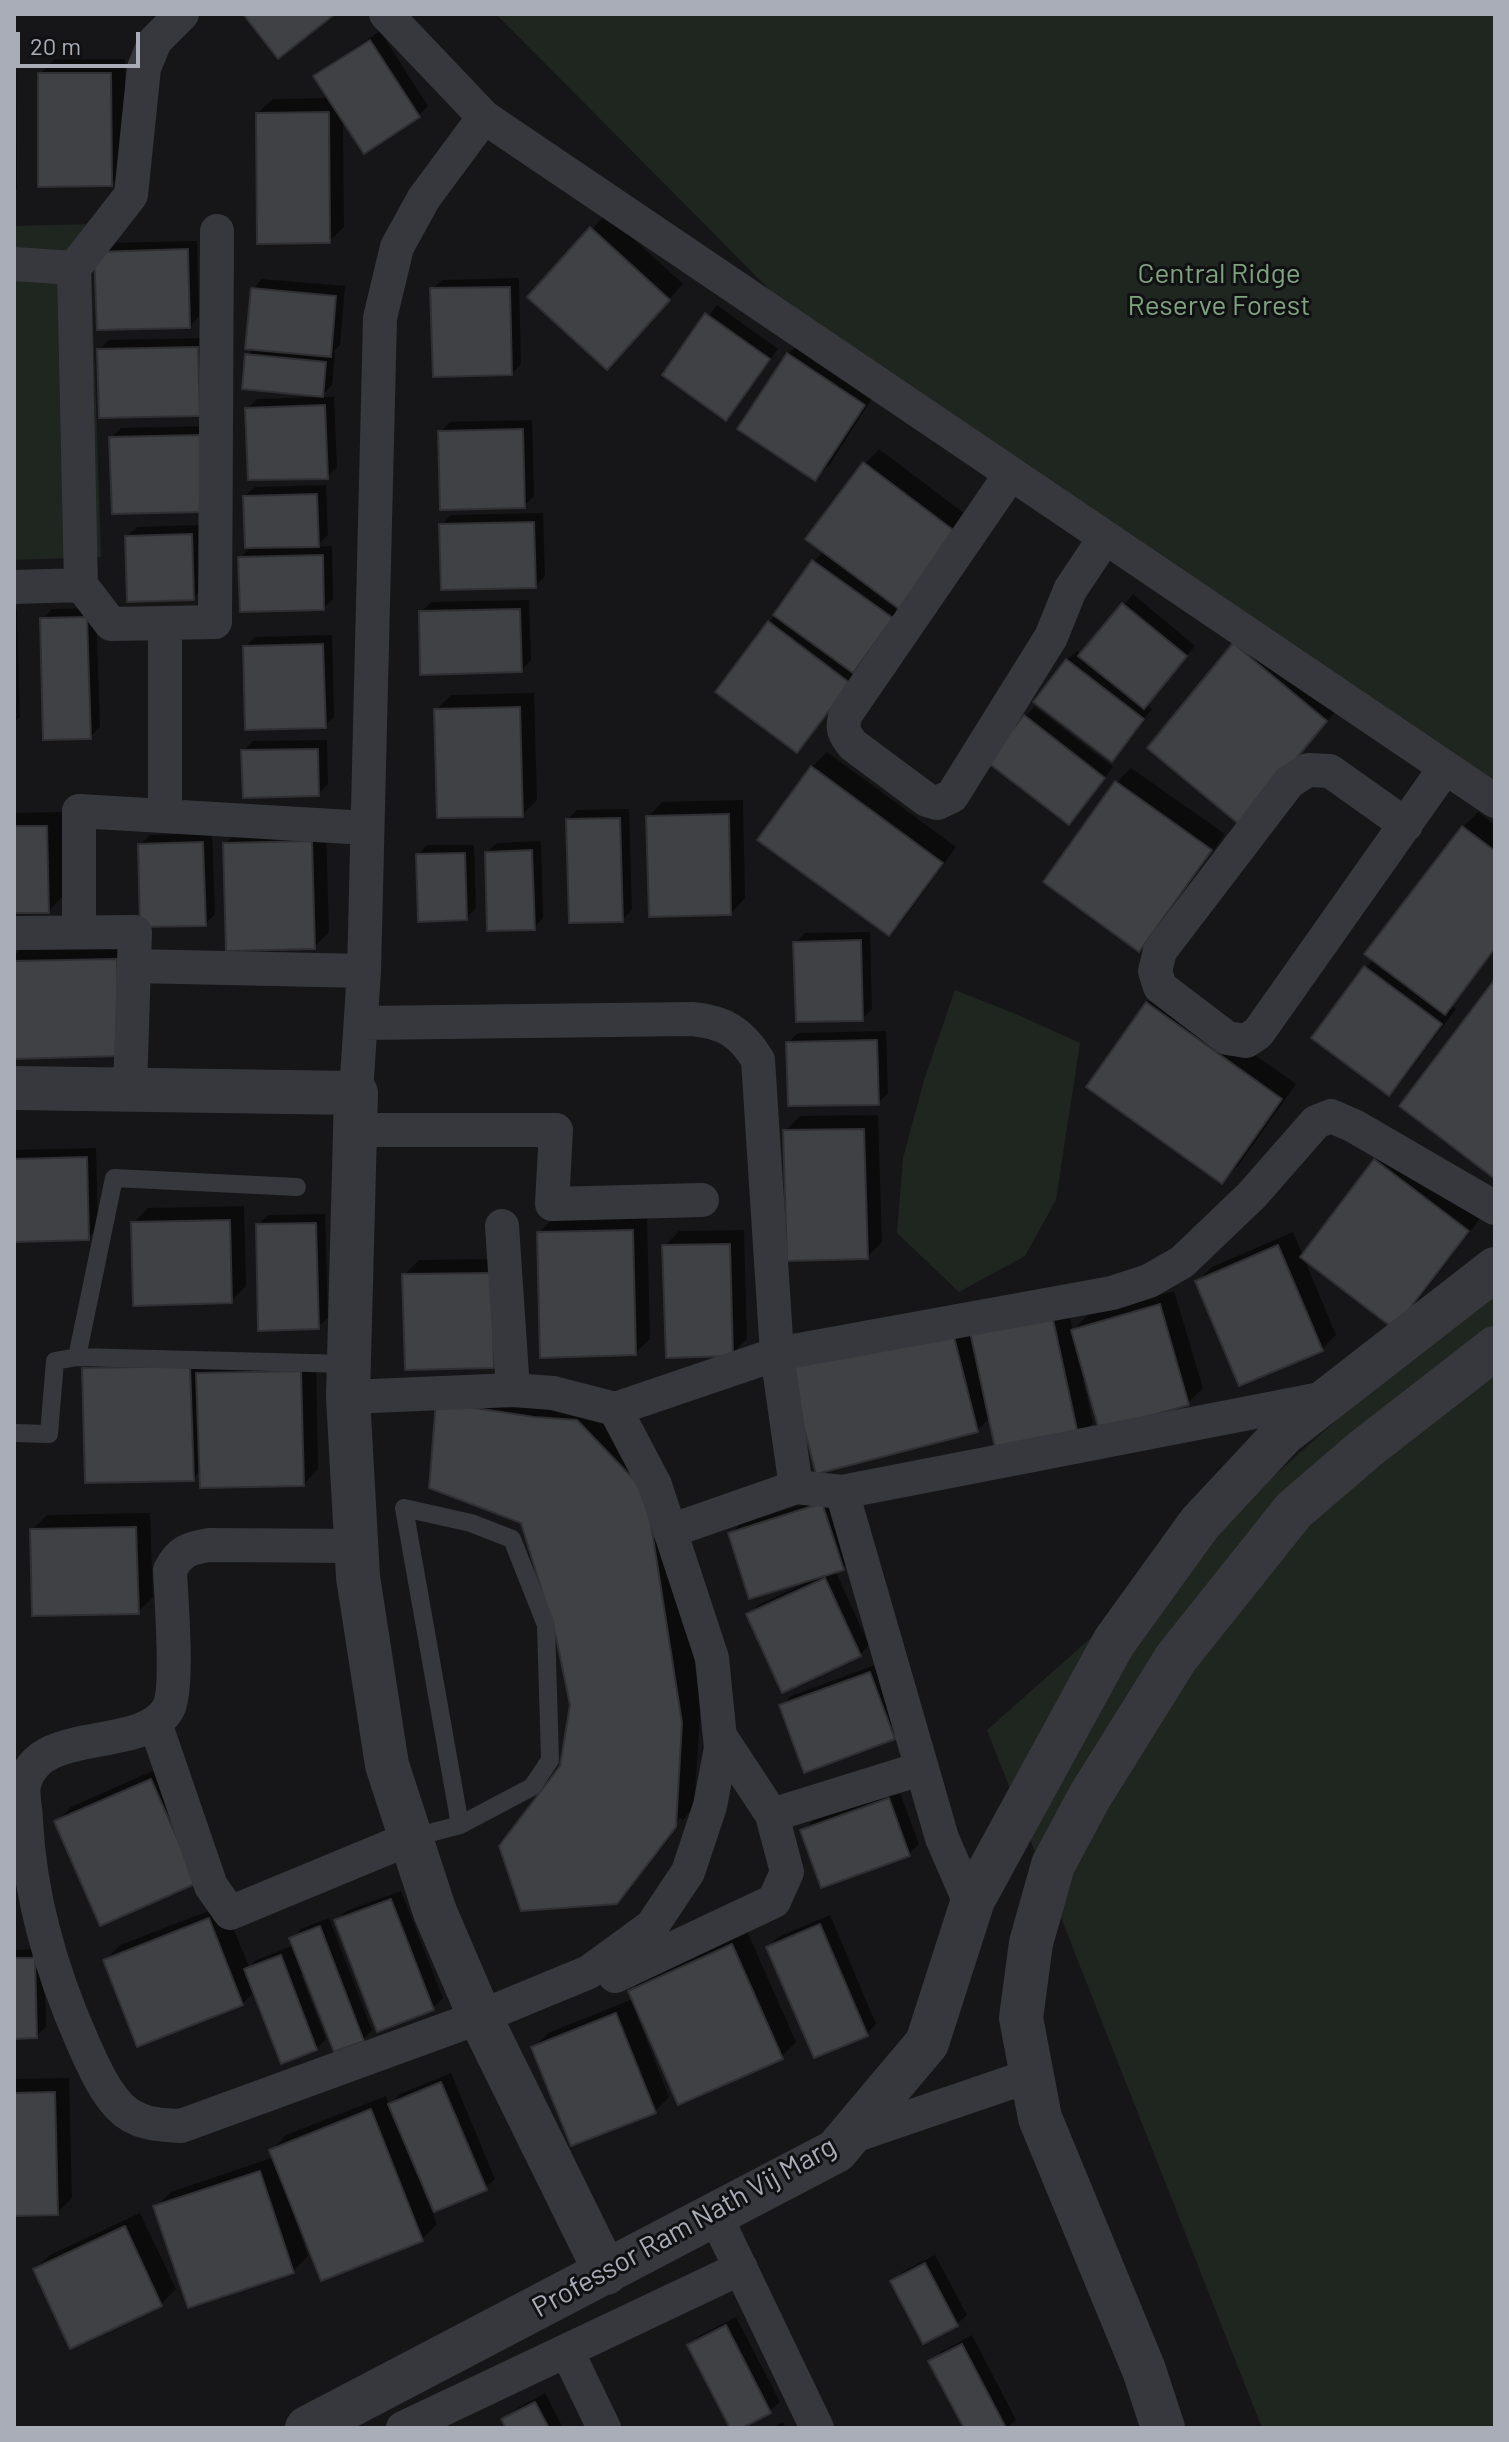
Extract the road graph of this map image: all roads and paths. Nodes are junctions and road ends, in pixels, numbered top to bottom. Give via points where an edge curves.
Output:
1 (182, 14) edge
2 (386, 14) edge
3 (484, 117) junction
4 (217, 231) dead end
5 (14, 264) edge
6 (74, 268) junction
7 (1010, 475) junction
8 (1104, 539) junction
9 (81, 585) junction
10 (14, 587) edge
11 (165, 623) junction
12 (1445, 768) junction
13 (1495, 801) edge
14 (165, 816) junction
15 (1406, 825) junction
16 (367, 828) junction
17 (79, 932) junction
18 (14, 933) edge
19 (134, 966) junction
20 (364, 971) junction
21 (362, 1023) junction
22 (14, 1088) edge
23 (130, 1089) junction
24 (356, 1112) junction
25 (297, 1187) dead end
26 (702, 1200) dead end
27 (1495, 1208) edge
28 (502, 1226) dead end
29 (1495, 1269) edge
30 (1495, 1348) edge
31 (777, 1354) junction
32 (77, 1357) junction
33 (349, 1380) junction
34 (513, 1390) junction
35 (1330, 1397) junction
36 (615, 1409) junction
37 (14, 1433) edge
38 (796, 1487) junction
39 (842, 1492) junction
40 (670, 1531) junction
41 (357, 1546) junction
42 (155, 1723) junction
43 (720, 1736) junction
44 (920, 1769) junction
45 (772, 1815) junction
46 (460, 1825) junction
47 (411, 1838) junction
48 (971, 1905) junction
49 (615, 1976) dead end
50 (480, 2017) junction
51 (1032, 2075) junction
52 (845, 2139) junction
53 (715, 2215) junction
54 (741, 2268) junction
55 (606, 2273) junction
56 (567, 2351) junction
57 (307, 2428) edge
58 (403, 2428) edge
59 (604, 2428) edge
60 (817, 2428) edge
61 (1163, 2428) edge

1 - 6 street via 155,41 144,68 131,195
2 - 3 street
3 - 7 street
3 - 16 street via 424,198 397,247 380,318
4 - 11 street via 215,622
5 - 6 street
6 - 9 street
7 - 8 street
7 - 8 street via 842,725 853,745 927,800 937,803 952,796 1051,637 1070,590
8 - 12 street
9 - 10 street
9 - 11 street via 111,624
11 - 14 street
12 - 13 street
12 - 15 street
14 - 16 street
14 - 17 street via 79,811
15 - 15 street via 1258,1033 1246,1041 1227,1038 1160,987 1155,971 1160,951 1289,782 1308,770 1330,771
16 - 20 street
17 - 18 street
17 - 19 street via 135,932
19 - 20 street
19 - 23 street
20 - 21 street
21 - 24 street
21 - 31 street via 692,1019 716,1022 747,1041 758,1060
22 - 23 street
23 - 24 street
24 - 26 street via 556,1130 552,1204
24 - 33 street
25 - 32 lane via 114,1178
27 - 31 street via 1354,1126 1323,1117 1192,1253 1149,1281 1112,1293
28 - 34 street
29 - 35 street, Professor Ram Nath Vij Marg
30 - 51 street via 1294,1510 1176,1658 1053,1865 1031,1943 1021,2018
31 - 36 street
31 - 38 street
32 - 33 lane
32 - 37 lane via 55,1361 49,1434
33 - 34 street
33 - 41 street
34 - 36 street via 553,1393
35 - 39 street
35 - 48 street, Professor Ram Nath Vij Marg via 1283,1434 1200,1523 1114,1642
36 - 40 street via 655,1485
38 - 39 street
38 - 40 street
39 - 44 street
40 - 43 street via 712,1658
41 - 42 street via 209,1545 177,1556 170,1570 169,1708
41 - 47 street via 387,1765
42 - 47 street via 211,1886 230,1913
42 - 50 street via 63,1748 37,1762 24,1784 27,1852 42,1929 63,1998 97,2075 121,2108 147,2124 181,2126
43 - 45 street
43 - 50 street via 710,1806 688,1872 652,1926 589,1972
44 - 45 street
44 - 48 street
45 - 49 street via 787,1872 774,1901
46 - 46 lane via 412,1553 404,1508 471,1523 512,1539 546,1625 550,1760 532,1787
46 - 47 lane
47 - 50 street via 435,1912
48 - 52 street, Professor Ram Nath Vij Marg via 927,2043
50 - 55 street
51 - 52 street
51 - 61 street via 1040,2118
52 - 53 street, Professor Ram Nath Vij Marg via 836,2151
53 - 54 street
53 - 55 street, Professor Ram Nath Vij Marg
54 - 56 street
54 - 60 street
55 - 57 street, Professor Ram Nath Vij Marg
56 - 58 street
56 - 59 street

